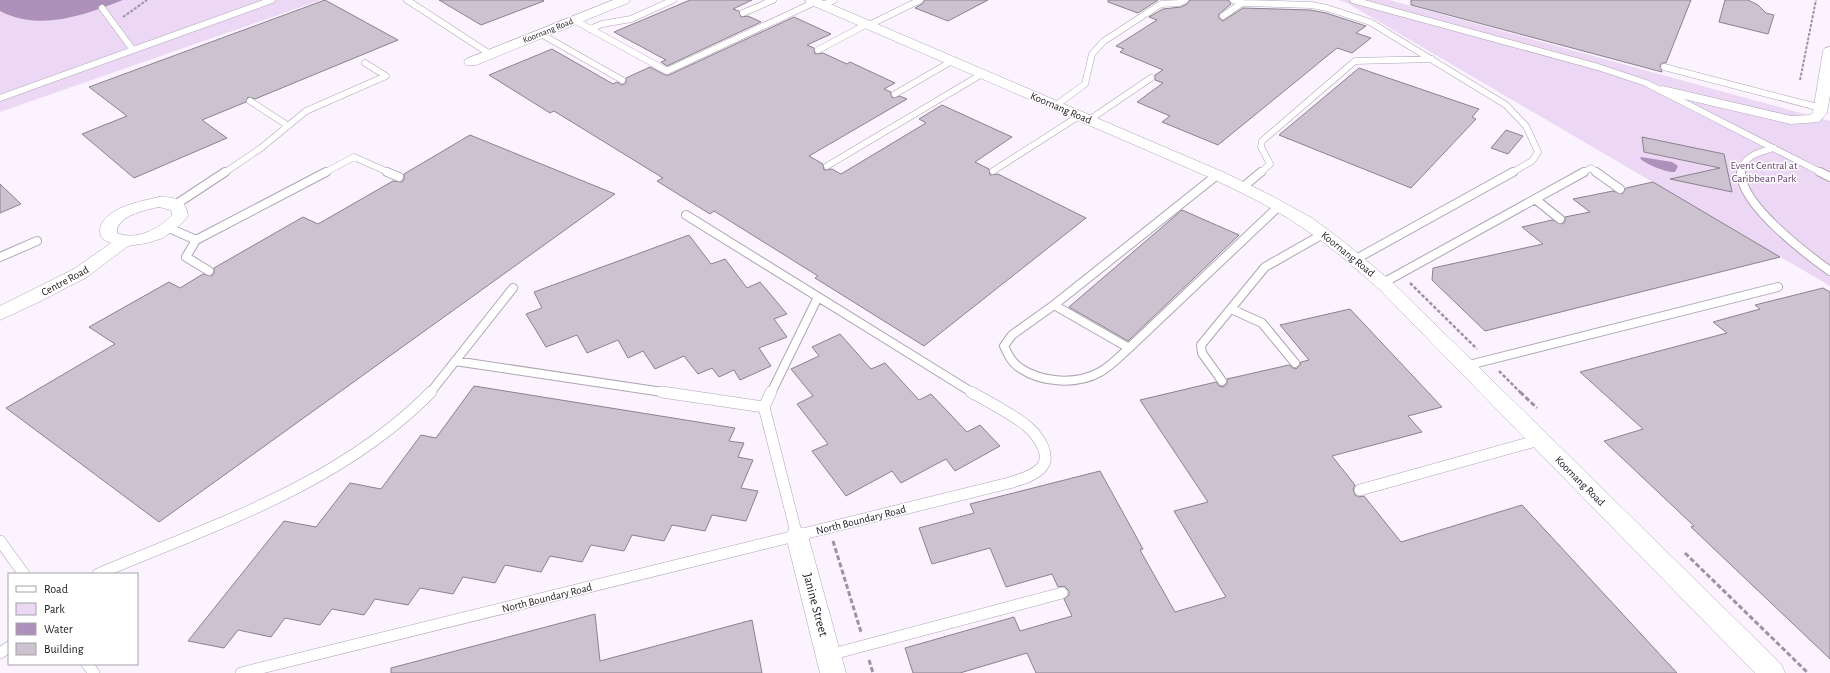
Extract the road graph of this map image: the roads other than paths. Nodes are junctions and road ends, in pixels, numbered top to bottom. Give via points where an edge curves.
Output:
1 (272, 0) edge
2 (407, 0) edge
3 (624, 0) edge
4 (673, 0) edge
5 (773, 0) edge
6 (920, 0) edge
7 (1185, 0) edge
8 (1233, 0) edge
9 (1354, 0) edge
10 (821, 2) edge
11 (1242, 3) junction
12 (102, 8) dead end
13 (743, 13) dead end
14 (1223, 16) dead end
15 (574, 20) junction
16 (868, 25) junction
17 (590, 29) junction
18 (541, 34) junction
19 (133, 50) junction
20 (818, 50) dead end
21 (1830, 51) edge
22 (490, 54) junction
23 (1432, 59) junction
24 (952, 61) junction
25 (471, 62) dead end
26 (365, 63) dead end
27 (1664, 67) dead end
28 (982, 74) junction
29 (1151, 78) dead end
30 (622, 80) dead end
31 (1662, 90) junction
32 (895, 94) dead end
33 (0, 98) edge
34 (250, 101) dead end
35 (1055, 106) junction
36 (1820, 111) junction
37 (1084, 118) junction
38 (287, 125) junction
39 (1774, 148) junction
40 (827, 166) dead end
41 (993, 171) dead end
42 (1217, 175) junction
43 (399, 177) dead end
44 (1830, 177) edge
45 (1243, 187) junction
46 (1620, 189) dead end
47 (1535, 199) junction
48 (175, 205) junction
49 (1279, 206) junction
50 (686, 215) dead end
51 (1560, 218) dead end
52 (169, 228) junction
53 (1323, 234) junction
54 (196, 240) junction
55 (37, 241) dead end
56 (124, 241) junction
57 (0, 257) edge
58 (1356, 259) junction
59 (209, 271) dead end
60 (1830, 271) edge
61 (1383, 283) junction
62 (1778, 286) dead end
63 (513, 288) dead end
64 (818, 297) junction
65 (1054, 306) junction
66 (1231, 309) junction
67 (0, 314) edge
68 (1129, 348) junction
69 (455, 361) junction
70 (1295, 363) dead end
71 (1465, 366) junction
72 (1222, 381) dead end
73 (764, 407) junction
74 (1539, 440) junction
75 (1360, 490) dead end
76 (797, 536) junction
77 (0, 541) edge
78 (23, 573) edge
79 (100, 573) edge
80 (1062, 593) dead end
81 (830, 664) edge
82 (88, 665) edge
83 (94, 673) edge
84 (241, 673) edge
85 (1772, 673) edge

1 - 19 lane
2 - 22 lane
3 - 15 street, Koornang Road
4 - 17 lane via 631,19 602,24
5 - 13 lane
6 - 16 lane
7 - 35 lane via 1179,3 1158,3 1104,41 1091,57 1085,84
8 - 11 lane
9 - 31 lane via 1598,67
10 - 16 street, Koornang Road
10 - 17 lane via 667,71
11 - 14 lane
11 - 23 lane via 1311,5 1327,8 1370,22
12 - 19 lane
15 - 17 lane
15 - 18 street, Koornang Road
16 - 20 lane
16 - 24 street, Koornang Road
18 - 22 street, Koornang Road
18 - 30 lane
19 - 33 lane
21 - 36 street
22 - 25 street, Koornang Road
23 - 45 lane via 1364,60 1349,65 1262,141 1262,148 1270,164
23 - 58 lane via 1516,112 1532,132 1538,152 1532,161 1523,167
24 - 28 street, Koornang Road
24 - 32 lane
26 - 38 lane via 386,76 306,111
27 - 36 lane
28 - 35 street, Koornang Road
28 - 40 lane
29 - 37 lane
31 - 36 street via 1791,120 1814,119
31 - 39 lane
34 - 38 lane
35 - 37 street, Koornang Road
37 - 41 lane
37 - 42 street, Koornang Road
38 - 48 lane via 261,148
39 - 44 lane
39 - 60 lane via 1745,161 1740,172 1743,186 1766,216
42 - 45 street, Koornang Road
42 - 65 lane
43 - 54 lane via 354,157
45 - 49 street, Koornang Road
46 - 47 lane via 1591,168
47 - 51 lane
47 - 61 lane
48 - 52 street via 179,207 180,216
48 - 56 street via 168,202 147,204 117,217 110,224 109,236
49 - 53 street, Koornang Road
49 - 68 lane
50 - 64 lane, North Boundary Road
52 - 54 lane
52 - 56 street via 149,237
53 - 58 street, Koornang Road
53 - 66 lane via 1265,267
54 - 59 lane via 186,257
55 - 57 lane
56 - 67 street, Centre Road via 86,270
58 - 61 street, Koornang Road
61 - 71 street, Koornang Road
62 - 71 lane
63 - 69 lane
64 - 73 lane
64 - 76 lane, North Boundary Road via 1028,426 1042,442 1045,458 1043,466 1036,473 1018,480
65 - 68 lane
65 - 68 lane via 1007,340 1004,346 1006,352 1020,369 1046,380 1078,379 1099,372
66 - 70 lane via 1262,323
66 - 72 lane via 1200,349
69 - 73 lane
69 - 79 lane via 431,392 404,419 316,479 261,506
71 - 74 street, Koornang Road
73 - 76 lane
74 - 75 lane
74 - 85 street, Koornang Road
76 - 81 street, Janine Street
76 - 84 lane, North Boundary Road
77 - 78 lane
80 - 81 lane via 865,646
82 - 83 lane

